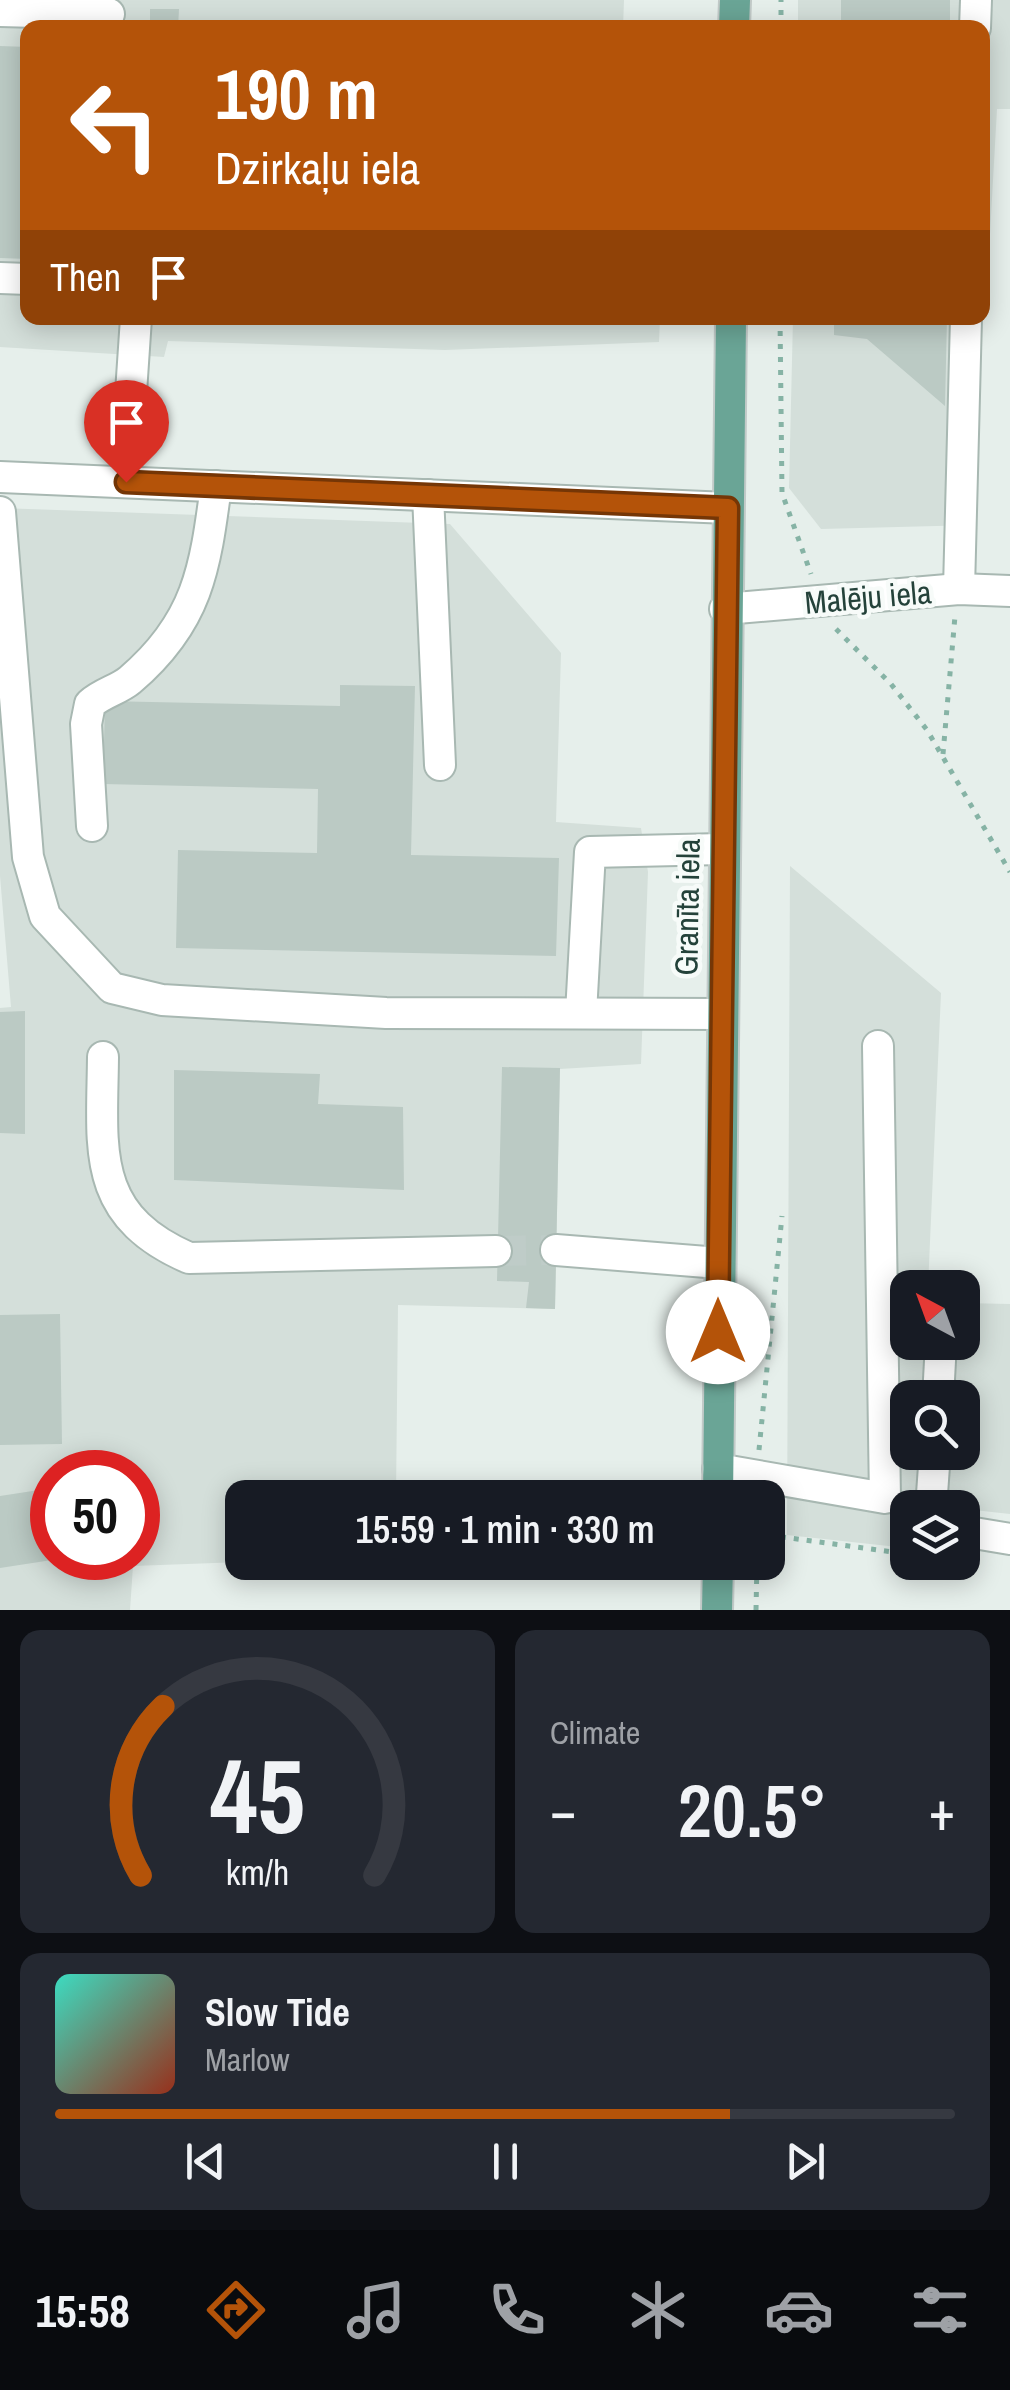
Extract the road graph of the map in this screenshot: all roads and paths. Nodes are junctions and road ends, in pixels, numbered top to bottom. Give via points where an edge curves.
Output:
1 (0, 11) edge
2 (109, 14) edge
3 (136, 325) edge
4 (730, 325) edge
5 (966, 325) edge
6 (0, 476) edge
7 (126, 482) junction
8 (216, 486) junction
9 (428, 495) junction
10 (728, 508) junction
11 (0, 512) edge
12 (959, 588) junction
13 (1010, 591) edge
14 (725, 609) junction
15 (943, 757) dead end
16 (440, 765) dead end
17 (92, 826) dead end
18 (722, 849) junction
19 (581, 1013) junction
20 (721, 1014) junction
21 (878, 1046) dead end
22 (103, 1056) dead end
23 (782, 1216) dead end
24 (556, 1250) tunnel mouth
25 (496, 1251) tunnel mouth
26 (718, 1264) junction
27 (757, 1473) junction
28 (718, 1480) edge
29 (730, 1480) edge
30 (980, 1534) edge
31 (785, 1538) edge
32 (1010, 1538) edge
33 (890, 1552) edge
34 (718, 1580) edge
35 (757, 1580) edge
36 (717, 1610) edge
37 (756, 1610) edge

1 - 2 street
3 - 7 street
4 - 10 main road, Granīta iela
5 - 12 street
6 - 7 street
7 - 8 street
8 - 9 street
8 - 17 street via 206,562 184,621 127,682 90,704
9 - 10 street
9 - 16 street
10 - 14 main road, Granīta iela
11 - 19 street via 28,857 45,916 112,988 162,1000 386,1013
12 - 13 street, Malēju iela
12 - 14 street, Malēju iela
12 - 15 path
14 - 18 main road, Granīta iela
18 - 19 street via 590,852
18 - 20 main road, Granīta iela
19 - 20 street
20 - 26 main road, Granīta iela
21 - 27 street via 885,1498
22 - 25 street via 102,1152 131,1222 154,1242 190,1258
23 - 27 path
24 - 26 street
26 - 28 main road, Granīta iela
27 - 29 street
30 - 32 street
31 - 33 path
34 - 36 main road
35 - 37 path

